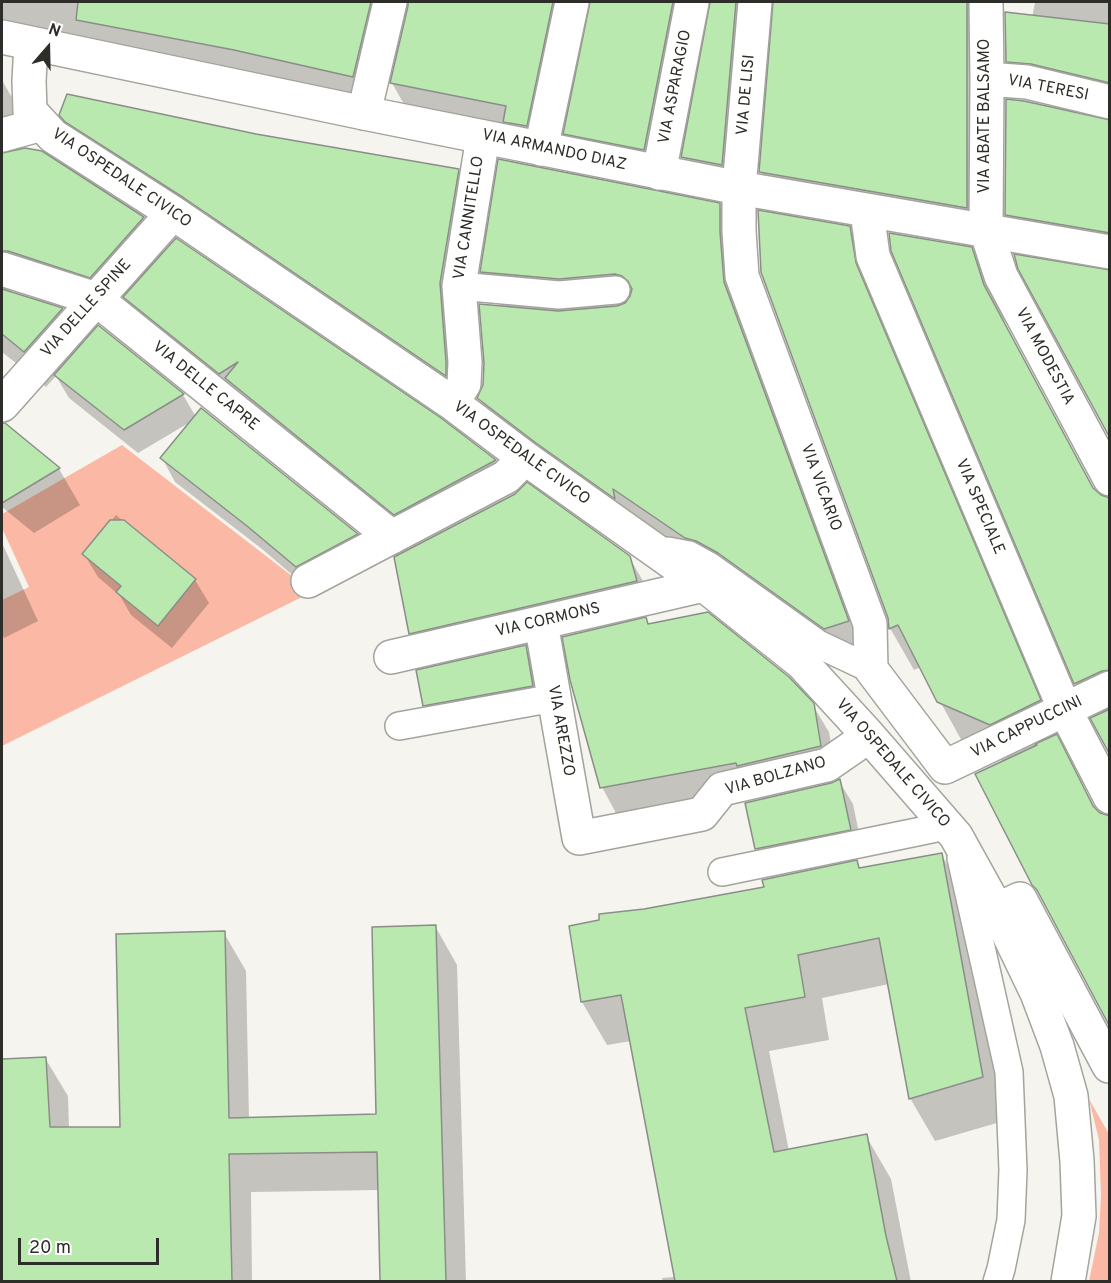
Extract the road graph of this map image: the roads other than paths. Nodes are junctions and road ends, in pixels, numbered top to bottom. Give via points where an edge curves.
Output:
1 (390, 2) edge
2 (572, 2) edge
3 (692, 2) edge
4 (755, 2) edge
5 (986, 2) edge
6 (16, 41) edge
7 (987, 79) junction
8 (1110, 102) edge
9 (364, 113) junction
10 (42, 124) junction
11 (2, 135) edge
12 (483, 137) junction
13 (541, 149) junction
14 (659, 173) junction
15 (739, 188) junction
16 (867, 211) junction
17 (173, 213) junction
18 (986, 230) junction
19 (1110, 252) edge
20 (2, 269) edge
21 (459, 286) junction
22 (616, 290) dead end
23 (96, 299) junction
24 (452, 403) junction
25 (2, 405) edge
26 (525, 458) junction
27 (1110, 480) edge
28 (392, 537) junction
29 (662, 556) junction
30 (308, 581) dead end
31 (704, 585) junction
32 (541, 623) junction
33 (392, 657) dead end
34 (871, 669) junction
35 (1110, 688) edge
36 (554, 698) junction
37 (1065, 710) junction
38 (399, 726) dead end
39 (869, 736) junction
40 (1110, 797) edge
41 (951, 831) junction
42 (579, 838) joint
43 (722, 872) dead end
44 (998, 910) junction
45 (1109, 1066) edge
46 (997, 1281) edge
47 (1068, 1281) edge

1 - 9 street
2 - 13 street
3 - 14 street, VIA ASPARAGIO
4 - 15 street, VIA DE LISI
5 - 7 street, VIA ABATE BALSAMO
6 - 9 street, VIA ARMANDO DIAZ
6 - 10 street, VIA OSPEDALE CIVICO via 29,81 30,111
7 - 8 street, VIA TERESI via 1027,82
7 - 18 street, VIA ABATE BALSAMO
9 - 12 street, VIA ARMANDO DIAZ
10 - 11 street
10 - 17 street, VIA OSPEDALE CIVICO via 53,136
12 - 13 street, VIA ARMANDO DIAZ
12 - 21 street, VIA CANNITELLO
13 - 14 street, VIA ARMANDO DIAZ
14 - 15 street, VIA ARMANDO DIAZ
15 - 16 street, VIA ARMANDO DIAZ
15 - 34 street, VIA VICARIO via 742,276 870,624
16 - 18 street, VIA ARMANDO DIAZ
16 - 37 street, VIA SPECIALE via 873,256
17 - 23 street, VIA DELLE SPINE
17 - 24 street, VIA OSPEDALE CIVICO
18 - 19 street, VIA ARMANDO DIAZ
18 - 27 street, VIA MODESTIA via 1000,276
20 - 23 street, VIA DELLE CAPRE
21 - 22 lane via 559,295
21 - 24 street, VIA CANNITELLO via 464,384
23 - 25 street, VIA DELLE SPINE
23 - 28 street, VIA DELLE CAPRE
24 - 26 street, VIA OSPEDALE CIVICO
26 - 28 street via 506,477
26 - 29 street, VIA OSPEDALE CIVICO
28 - 30 street
29 - 31 street, VIA OSPEDALE CIVICO
29 - 34 lane via 668,551 689,555 818,644
31 - 32 street, VIA CORMONS
31 - 39 street, VIA OSPEDALE CIVICO via 802,663
32 - 33 street, VIA CORMONS
32 - 36 street, VIA AREZZO
34 - 37 street, VIA CAPPUCCINI via 945,767
35 - 37 street, VIA CAPPUCCINI
36 - 38 lane
36 - 42 street, VIA AREZZO
37 - 40 street, VIA SPECIALE
39 - 41 street, VIA OSPEDALE CIVICO
39 - 42 street, VIA BOLZANO via 827,765 722,789 702,814
41 - 43 lane
41 - 44 street, VIA OSPEDALE CIVICO
41 - 46 lane via 1010,1072 1011,1220
44 - 45 street via 1020,899
44 - 47 street, VIA OSPEDALE CIVICO via 1037,993 1071,1096 1079,1216

